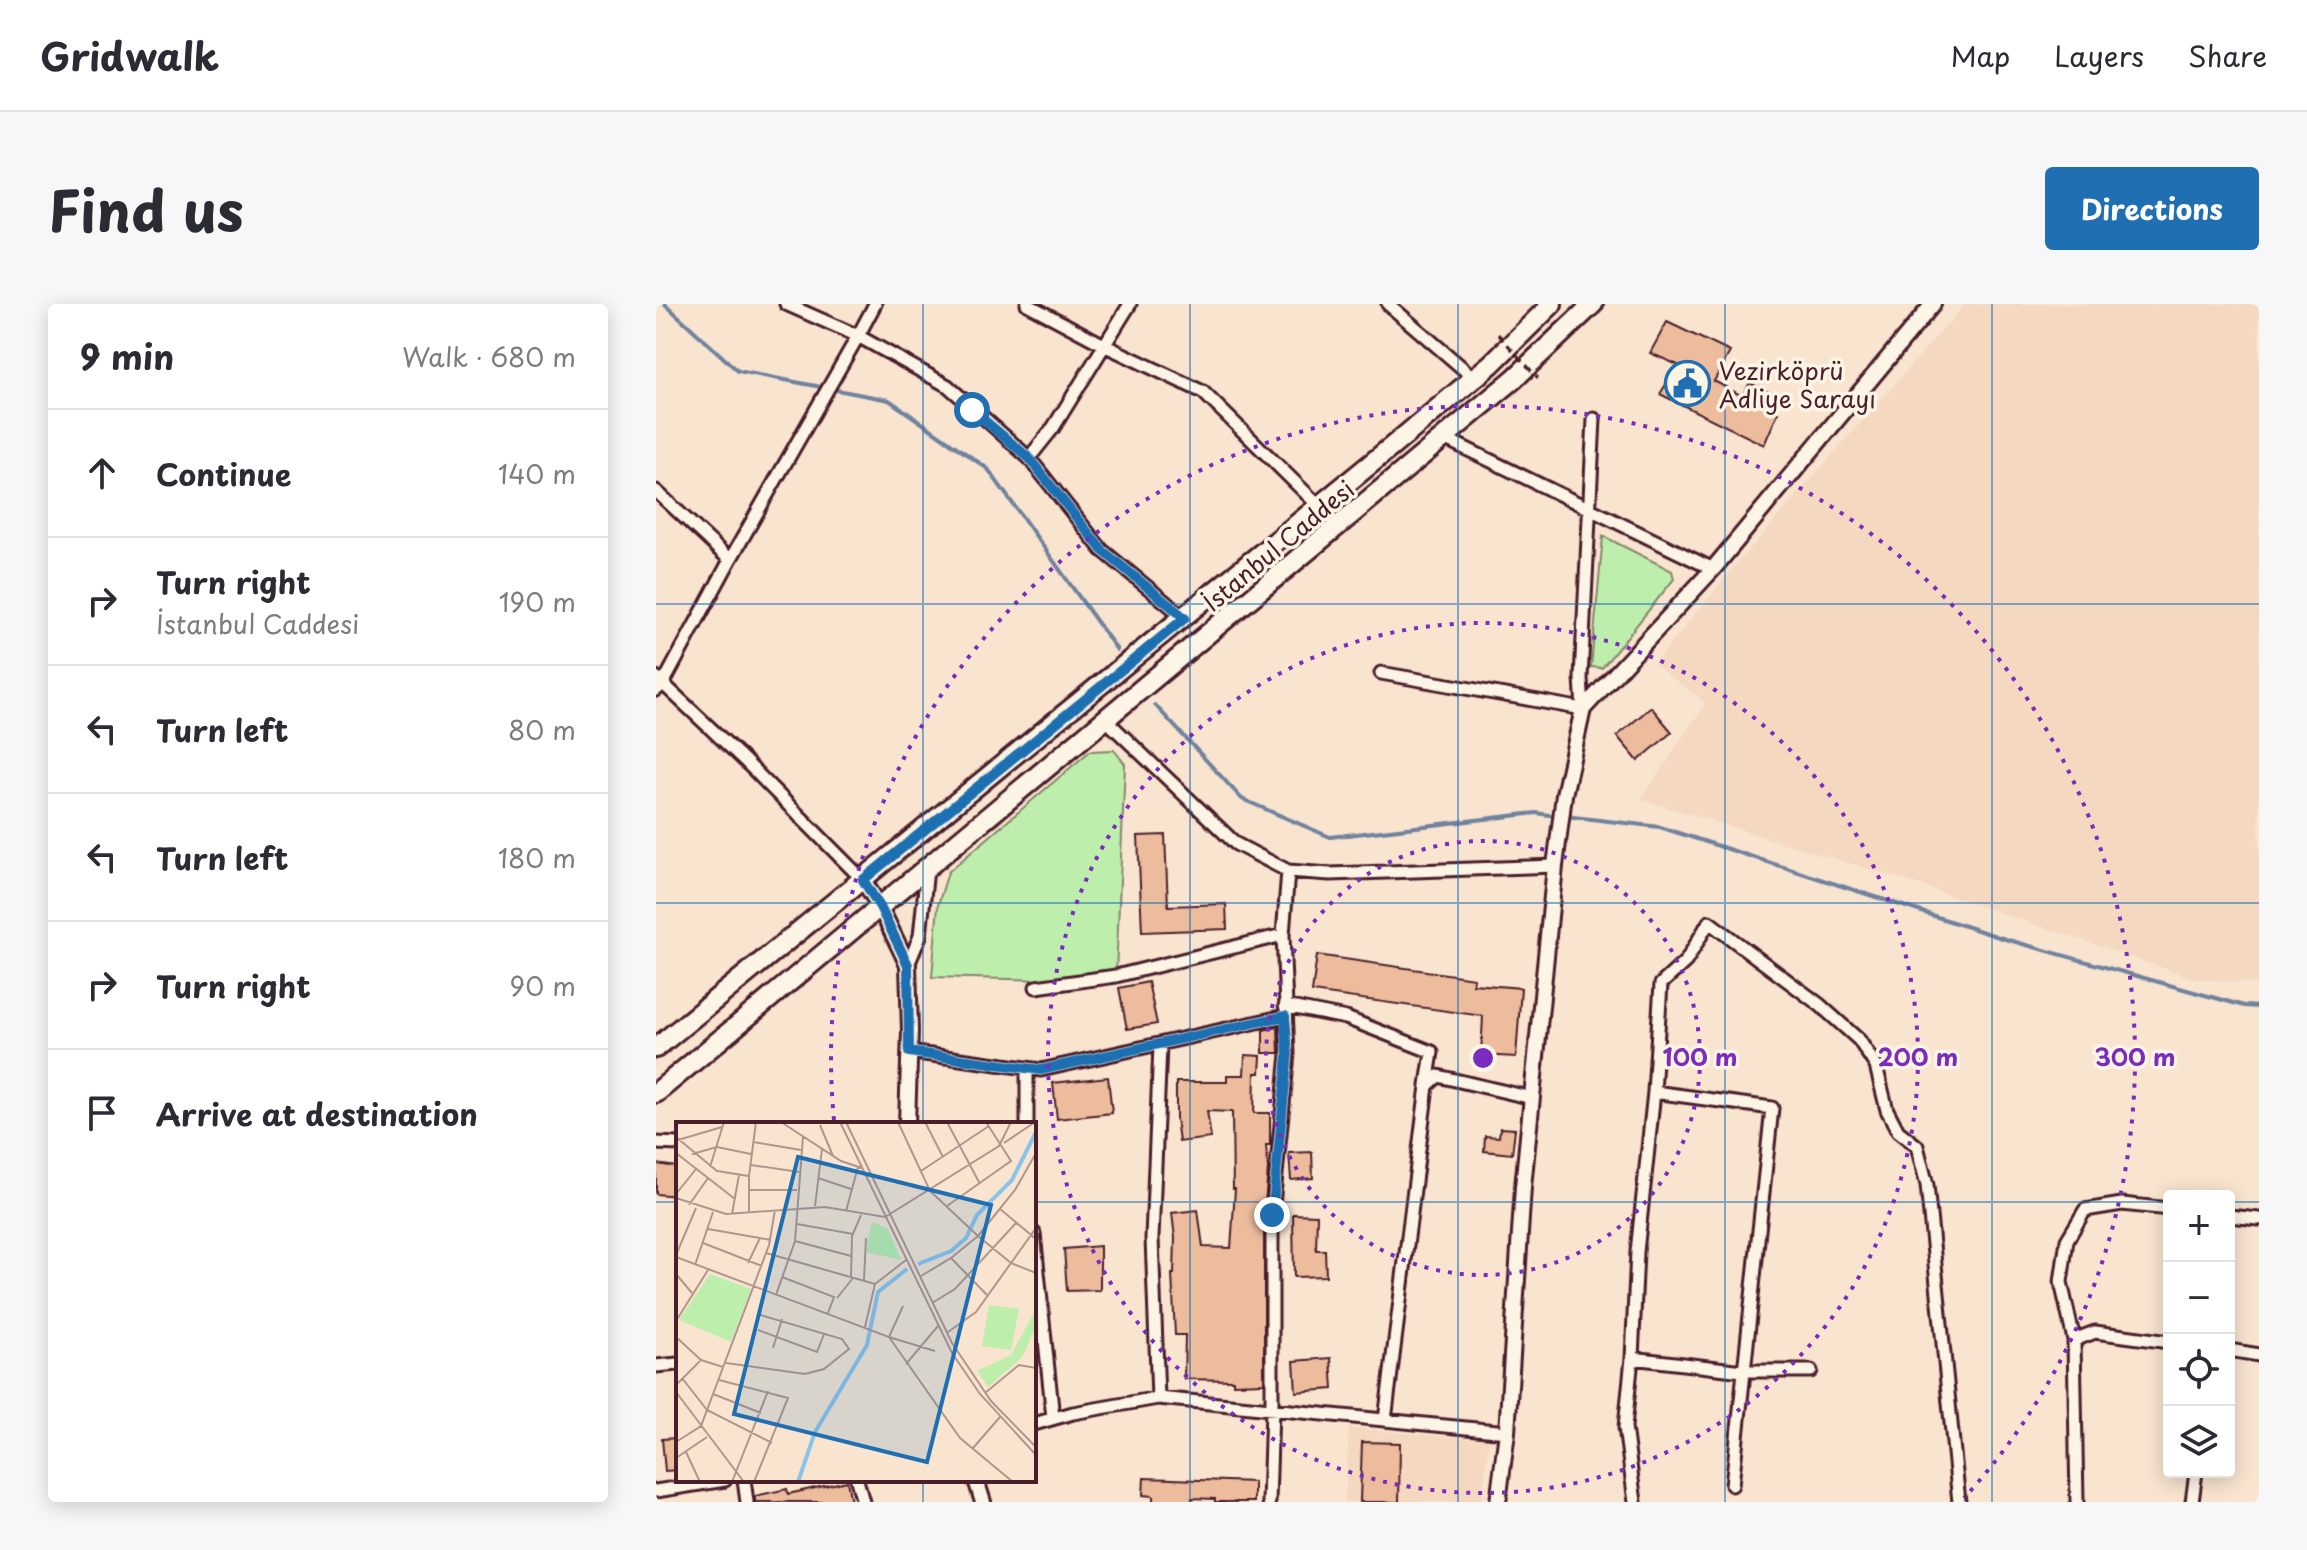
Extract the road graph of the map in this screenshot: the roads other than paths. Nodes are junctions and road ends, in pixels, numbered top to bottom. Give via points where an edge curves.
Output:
1 (786, 304) edge
2 (875, 304) edge
3 (1027, 304) edge
4 (1130, 304) edge
5 (1388, 304) edge
6 (1552, 304) edge
7 (1593, 304) edge
8 (1933, 304) edge
9 (858, 336) junction
10 (1106, 346) junction
11 (1474, 378) junction
12 (1594, 419) dead end
13 (1444, 438) junction
14 (1029, 458) junction
15 (656, 491) edge
16 (1319, 506) junction
17 (1589, 510) junction
18 (730, 560) junction
19 (1713, 569) junction
20 (1185, 618) junction
21 (1381, 673) dead end
22 (658, 683) edge
23 (1583, 709) junction
24 (1106, 720) junction
25 (1555, 866) junction
26 (927, 869) junction
27 (1288, 871) junction
28 (863, 880) junction
29 (880, 907) junction
30 (1283, 935) junction
31 (908, 965) junction
32 (1036, 987) dead end
33 (1285, 1011) junction
34 (1160, 1046) junction
35 (656, 1048) edge
36 (909, 1052) junction
37 (1027, 1068) junction
38 (1427, 1086) junction
39 (1654, 1092) junction
40 (656, 1093) edge
41 (1532, 1098) junction
42 (907, 1122) edge
43 (1027, 1122) edge
44 (656, 1143) edge
45 (676, 1144) edge
46 (2163, 1208) edge
47 (2235, 1217) edge
48 (2259, 1219) edge
49 (1036, 1252) edge
50 (2074, 1340) junction
51 (2163, 1341) edge
52 (2235, 1351) edge
53 (2259, 1355) edge
54 (1632, 1358) junction
55 (676, 1364) edge
56 (656, 1366) edge
57 (1743, 1371) junction
58 (1811, 1371) dead end
59 (1158, 1398) junction
60 (1272, 1409) junction
61 (1053, 1418) junction
62 (1385, 1420) junction
63 (1036, 1423) edge
64 (1507, 1432) junction
65 (2195, 1478) edge
66 (712, 1482) edge
67 (744, 1482) edge
68 (858, 1482) edge
69 (977, 1482) edge
70 (1732, 1485) dead end
71 (656, 1491) edge
72 (747, 1502) edge
73 (863, 1502) edge
74 (983, 1502) edge
75 (1269, 1502) edge
76 (1498, 1502) edge
77 (1635, 1502) edge
78 (1959, 1502) edge
79 (2077, 1502) edge
80 (2192, 1502) edge

1 - 9 street
2 - 9 street
3 - 10 street
4 - 10 street
5 - 11 street
6 - 11 main road, İstanbul Caddesi
7 - 13 main road, İstanbul Caddesi
8 - 19 street
9 - 14 street via 948,386
9 - 18 street
10 - 14 street
10 - 16 street via 1203,392
11 - 16 main road, İstanbul Caddesi
12 - 17 street
13 - 17 street
13 - 24 main road, İstanbul Caddesi
14 - 20 street via 1102,550
15 - 18 street
16 - 20 main road, İstanbul Caddesi
17 - 19 street
17 - 23 street
18 - 22 street
19 - 23 street
20 - 28 main road, İstanbul Caddesi
21 - 23 street
22 - 28 street via 744,760
23 - 25 street
24 - 26 main road, İstanbul Caddesi
24 - 27 street via 1236,844
25 - 27 street
25 - 41 street
26 - 29 main road, İstanbul Caddesi
26 - 31 street via 920,936
27 - 30 street
28 - 29 street
28 - 35 main road, İstanbul Caddesi
29 - 31 street
29 - 40 main road, İstanbul Caddesi
30 - 32 street via 1116,976
30 - 33 street
31 - 36 street
33 - 34 street
33 - 38 street via 1346,1018 1432,1052
33 - 60 street via 1288,1054 1272,1215
34 - 37 street via 1041,1070
34 - 59 street via 1152,1238
36 - 37 street
36 - 42 street
37 - 43 street
38 - 41 street via 1438,1076
38 - 62 street
39 - 54 street
39 - 57 street via 1772,1108
39 - 78 street via 1661,984 1686,961 1709,922 1859,1040 1876,1066 1898,1131 1917,1146 1927,1185
41 - 64 street
44 - 45 street
46 - 50 street via 2122,1204 2085,1210 2067,1240 2061,1282
47 - 48 street
49 - 61 street
50 - 51 street via 2095,1332
50 - 79 street
52 - 53 street
54 - 57 street
54 - 77 street via 1625,1427
55 - 56 street
57 - 58 street
57 - 70 street
59 - 60 street
59 - 61 street
60 - 62 street
60 - 75 street
61 - 63 street
62 - 64 street
64 - 76 street
65 - 80 street
66 - 71 street
67 - 72 street
68 - 73 street
69 - 74 street

